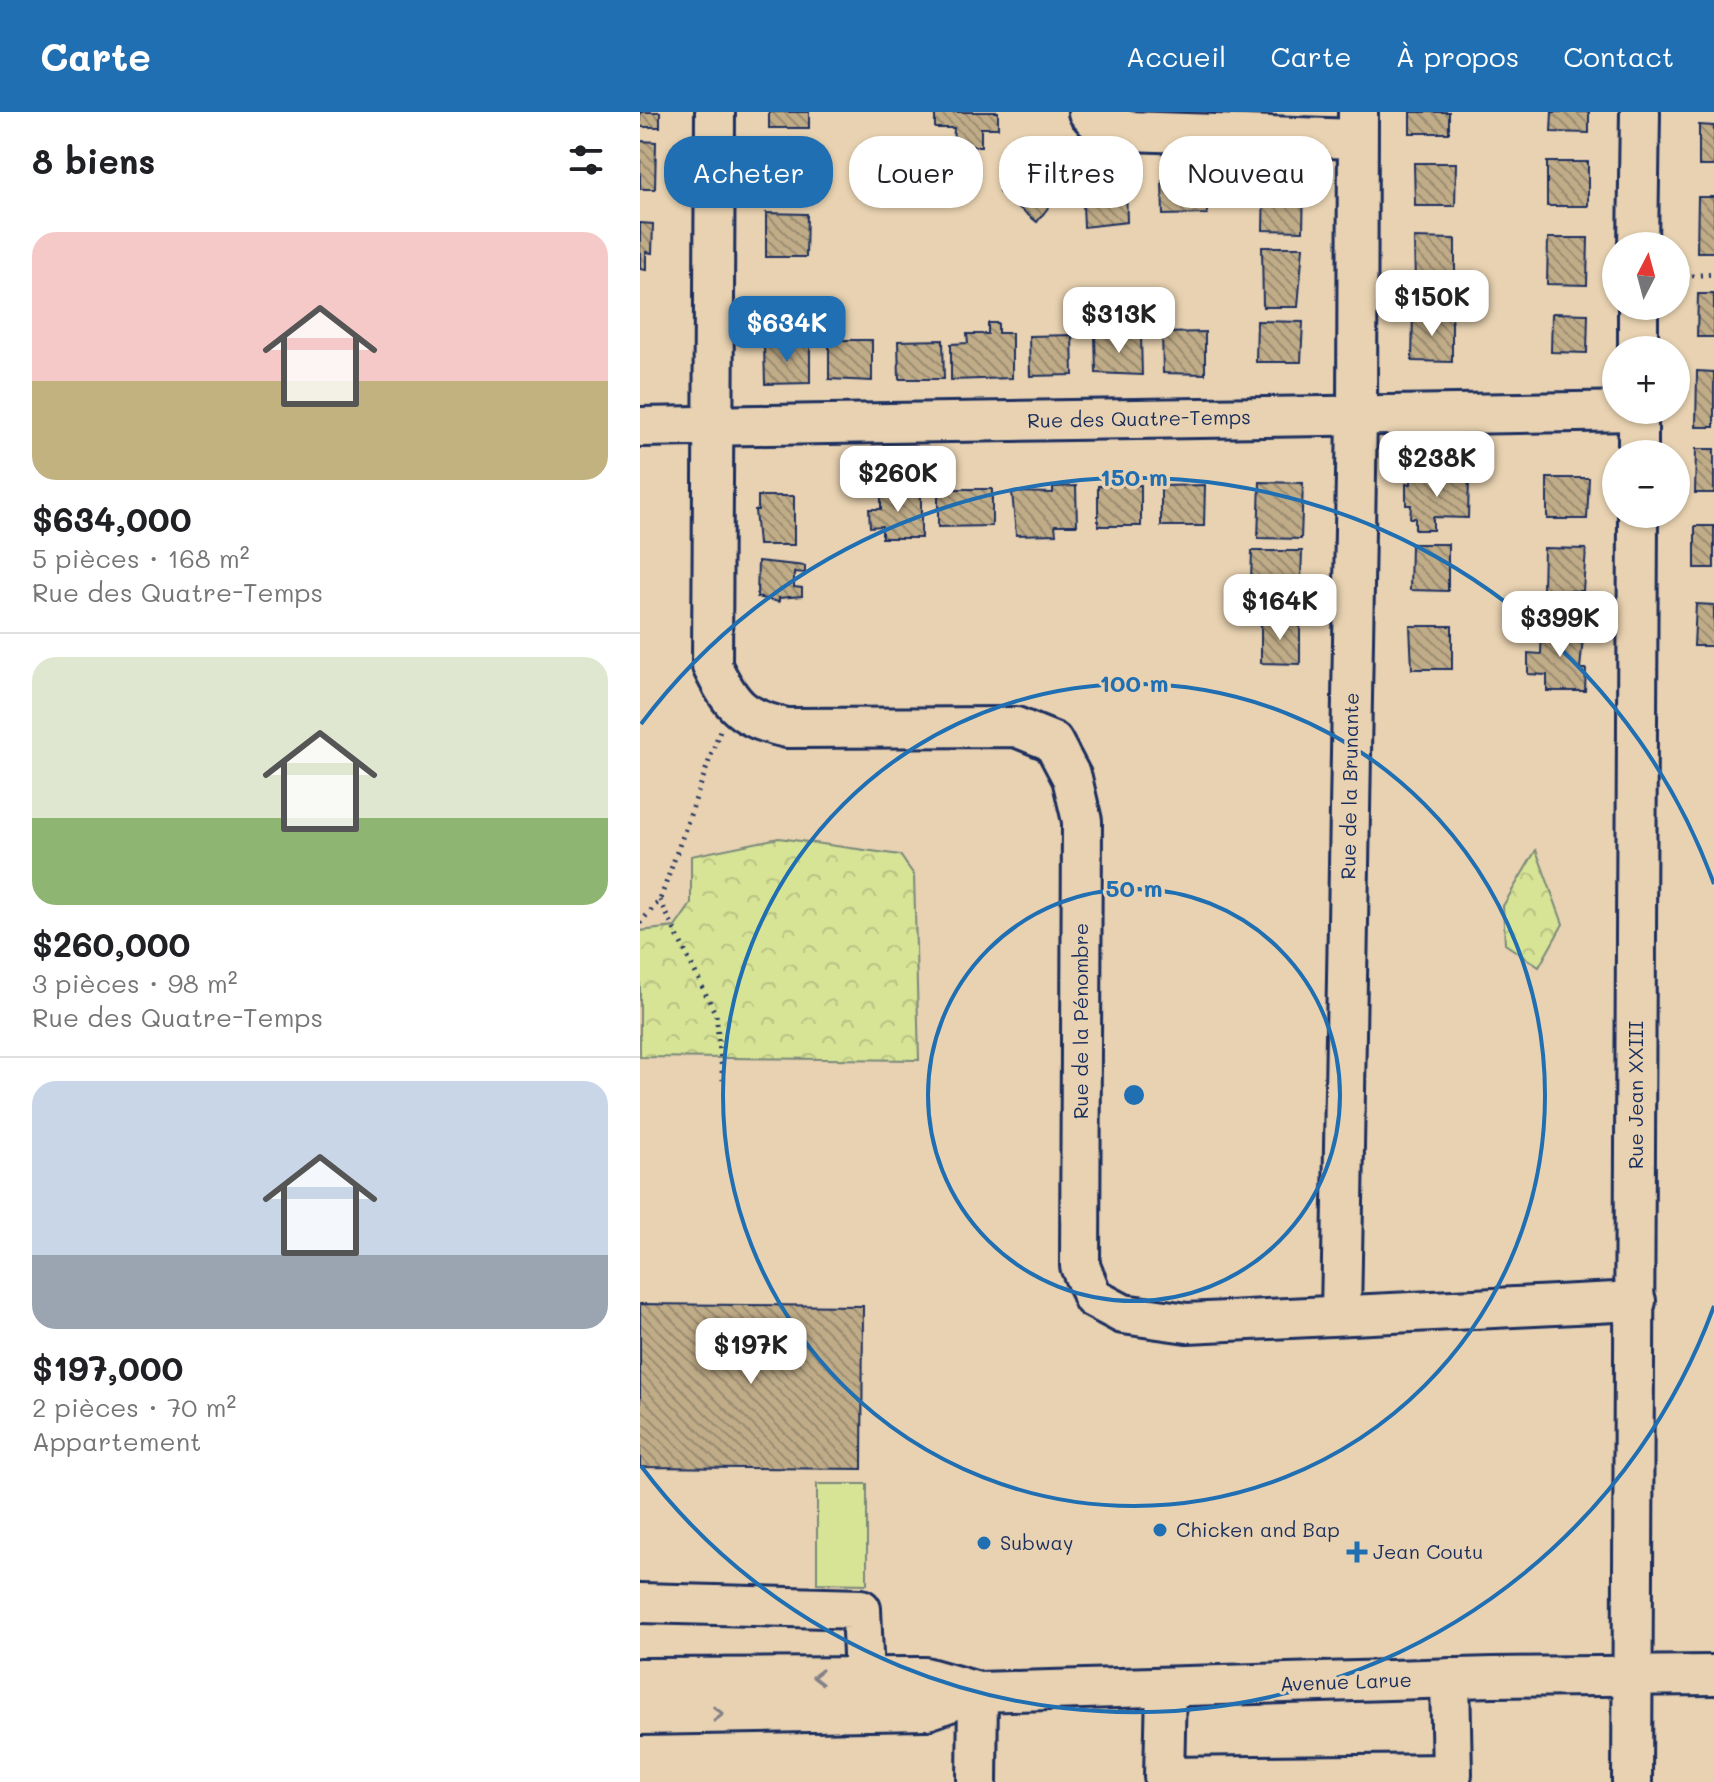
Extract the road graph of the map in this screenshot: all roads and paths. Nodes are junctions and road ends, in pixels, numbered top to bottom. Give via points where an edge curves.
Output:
1 (715, 112) edge
2 (1088, 112) edge
3 (1640, 112) edge
4 (1357, 126) edge
5 (1638, 232) edge
6 (1714, 274) edge
7 (1690, 276) edge
8 (1602, 412) edge
9 (1357, 417) junction
10 (713, 423) junction
11 (640, 427) edge
12 (1638, 528) edge
13 (729, 701) junction
14 (660, 900) junction
15 (640, 923) edge
16 (723, 1080) dead end
17 (1636, 1301) junction
18 (1341, 1315) junction
19 (640, 1603) edge
20 (1633, 1675) junction
21 (1714, 1675) edge
22 (864, 1677) junction
23 (640, 1678) edge
24 (1450, 1678) junction
25 (1166, 1688) junction
26 (978, 1692) junction
27 (640, 1715) edge
28 (977, 1782) edge
29 (1632, 1782) edge

1 - 10 street
2 - 4 street via 1095,120 1128,131
3 - 5 street
4 - 9 street, Rue de la Brunante
6 - 7 path
8 - 9 street, Rue des Quatre-Temps
9 - 10 street, Rue des Quatre-Temps
9 - 18 street, Rue de la Brunante
10 - 11 street, Rue des Quatre-Temps
10 - 13 street via 712,666
12 - 17 street, Rue Jean XXIII
13 - 14 path
13 - 18 street, Rue de la Pénombre via 755,720 787,728 1016,727 1053,742 1072,778 1082,821 1080,1266 1093,1298 1123,1314 1187,1323
14 - 15 path
14 - 16 path via 716,1015
17 - 18 street, Rue de la Pénombre
17 - 20 street, Rue Jean XXIII
19 - 22 street via 861,1609
20 - 21 street, Avenue Larue
20 - 24 street, Avenue Larue
20 - 29 street, Rue Jean XXIII
22 -> 23 street, Avenue Larue
22 - 26 street, Avenue Larue via 925,1677
24 - 25 street, Avenue Larue
24 - 25 street via 1452,1774 1164,1777
25 - 26 street, Avenue Larue
27 -> 26 street, Avenue Larue via 927,1710
26 - 28 street

